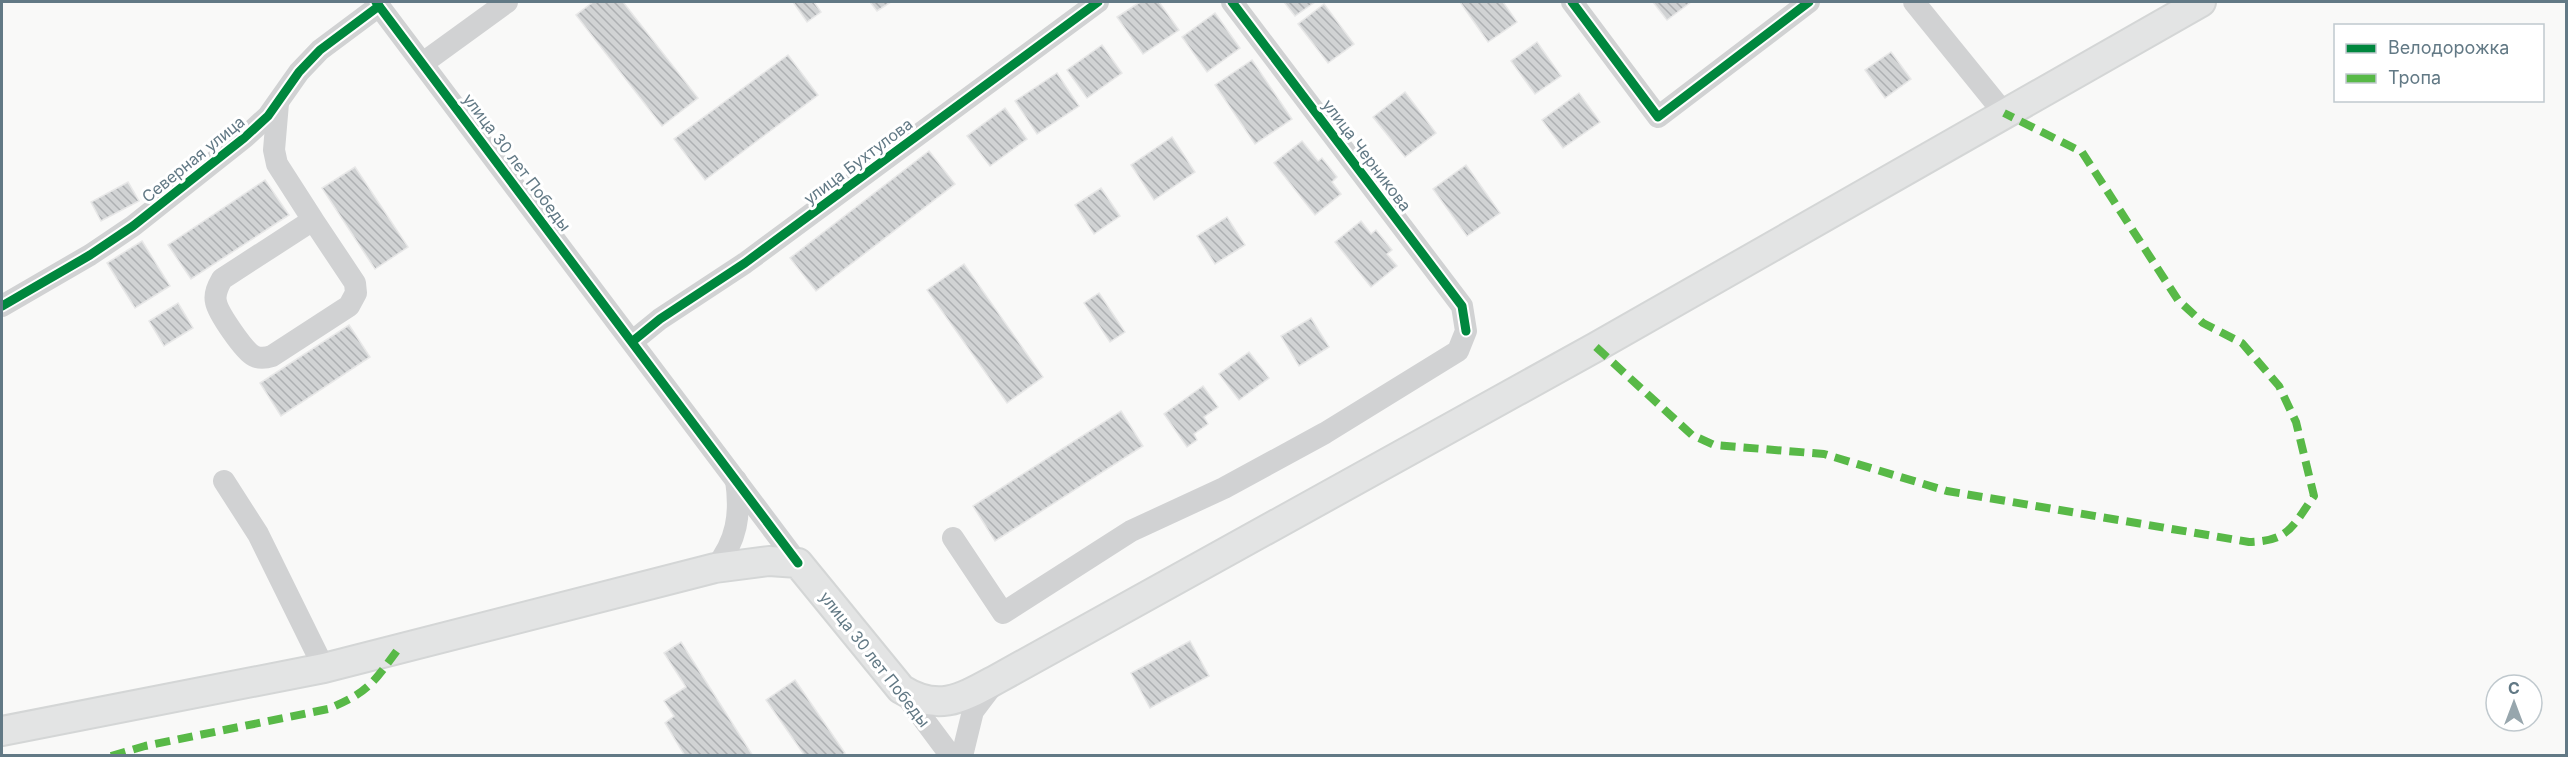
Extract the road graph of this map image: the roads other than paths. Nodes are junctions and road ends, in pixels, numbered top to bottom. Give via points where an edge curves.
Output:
1 (507, 2) edge
2 (1098, 2) edge
3 (1232, 2) edge
4 (1572, 2) edge
5 (1809, 2) edge
6 (1914, 2) edge
7 (2202, 2) edge
8 (377, 4) edge
9 (423, 63) junction
10 (278, 104) junction
11 (2004, 113) junction
12 (313, 220) junction
13 (2, 306) edge
14 (633, 341) junction
15 (736, 480) junction
16 (224, 481) dead end
17 (953, 538) dead end
18 (798, 563) junction
19 (715, 568) junction
20 (324, 668) junction
21 (997, 679) junction
22 (901, 689) junction
23 (2, 731) edge
24 (951, 756) edge
25 (962, 756) edge

1 - 9 street
2 - 14 street, улица Бухтулова
3 - 17 street, улица Черникова via 1462,306 1466,331 1458,351 1325,433 1224,488 1138,526 1003,613
4 - 5 street via 1658,117
6 - 11 street
7 - 11 main road
8 - 9 street, улица 30 лет Победы
8 - 10 street, Северная улица via 320,50 299,72
9 - 14 street, улица 30 лет Победы
10 - 12 street via 274,150 277,164
10 - 13 street, Северная улица via 244,138 133,226
11 - 21 main road via 1596,346
12 - 12 street via 222,279 217,289 216,302 221,313 252,355 273,356 349,306 354,298 355,283
14 - 15 street, улица 30 лет Победы
15 - 18 street, улица 30 лет Победы
15 - 19 street via 736,529
16 - 20 street via 258,534
18 - 19 main road via 769,561
18 - 22 main road, улица 30 лет Победы
19 - 20 main road
20 - 23 main road
21 - 22 main road via 952,702 919,699
21 - 25 street via 973,711
22 - 24 street, улица 30 лет Победы

